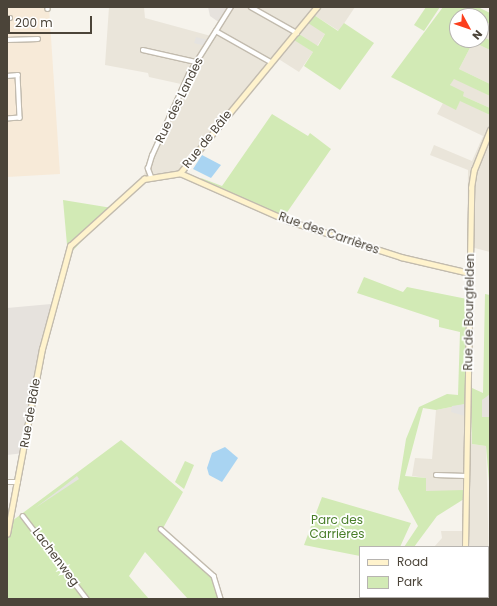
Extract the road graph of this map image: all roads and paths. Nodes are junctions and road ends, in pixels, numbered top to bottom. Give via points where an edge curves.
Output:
1 (231, 7) edge
2 (251, 7) edge
3 (317, 7) edge
4 (216, 31) junction
5 (296, 33) junction
6 (38, 39) dead end
7 (7, 40) edge
8 (143, 50) dead end
9 (196, 62) junction
10 (271, 62) junction
11 (7, 76) edge
12 (7, 119) edge
13 (490, 130) edge
14 (185, 167) junction
15 (180, 173) junction
16 (150, 177) junction
17 (194, 177) junction
18 (470, 273) junction
19 (436, 475) dead end
20 (466, 476) junction
21 (7, 482) edge
22 (18, 482) junction
23 (23, 516) dead end
24 (161, 529) dead end
25 (7, 534) edge
26 (465, 546) edge
27 (87, 599) edge
28 (221, 599) edge

1 - 4 street, Rue des Landes
2 - 5 street
3 - 5 street, Rue de Bâle
4 - 9 street, Rue des Landes
4 - 10 street
5 - 10 street, Rue de Bâle
6 - 7 street
8 - 9 street
9 - 16 street, Rue des Landes via 152,156 148,169
10 - 14 street, Rue de Bâle
11 - 12 street via 18,75 20,118
13 - 18 street, Rue de Bourgfelden via 474,170 471,188
14 - 15 street, Rue de Bâle
14 - 17 street, Rue des Carrières
15 - 16 street, Rue de Bâle
15 - 17 street, Rue des Carrières
16 - 22 street, Rue de Bâle via 140,182 70,247 42,349
17 - 18 street, Rue des Carrières via 289,221 401,257
18 - 20 street, Rue de Bourgfelden
19 - 20 street
20 - 26 street, Rue de Bourgfelden
21 - 22 street
22 - 25 street, Rue de Bâle
23 - 27 street, Lachenweg
24 - 28 street via 215,577

